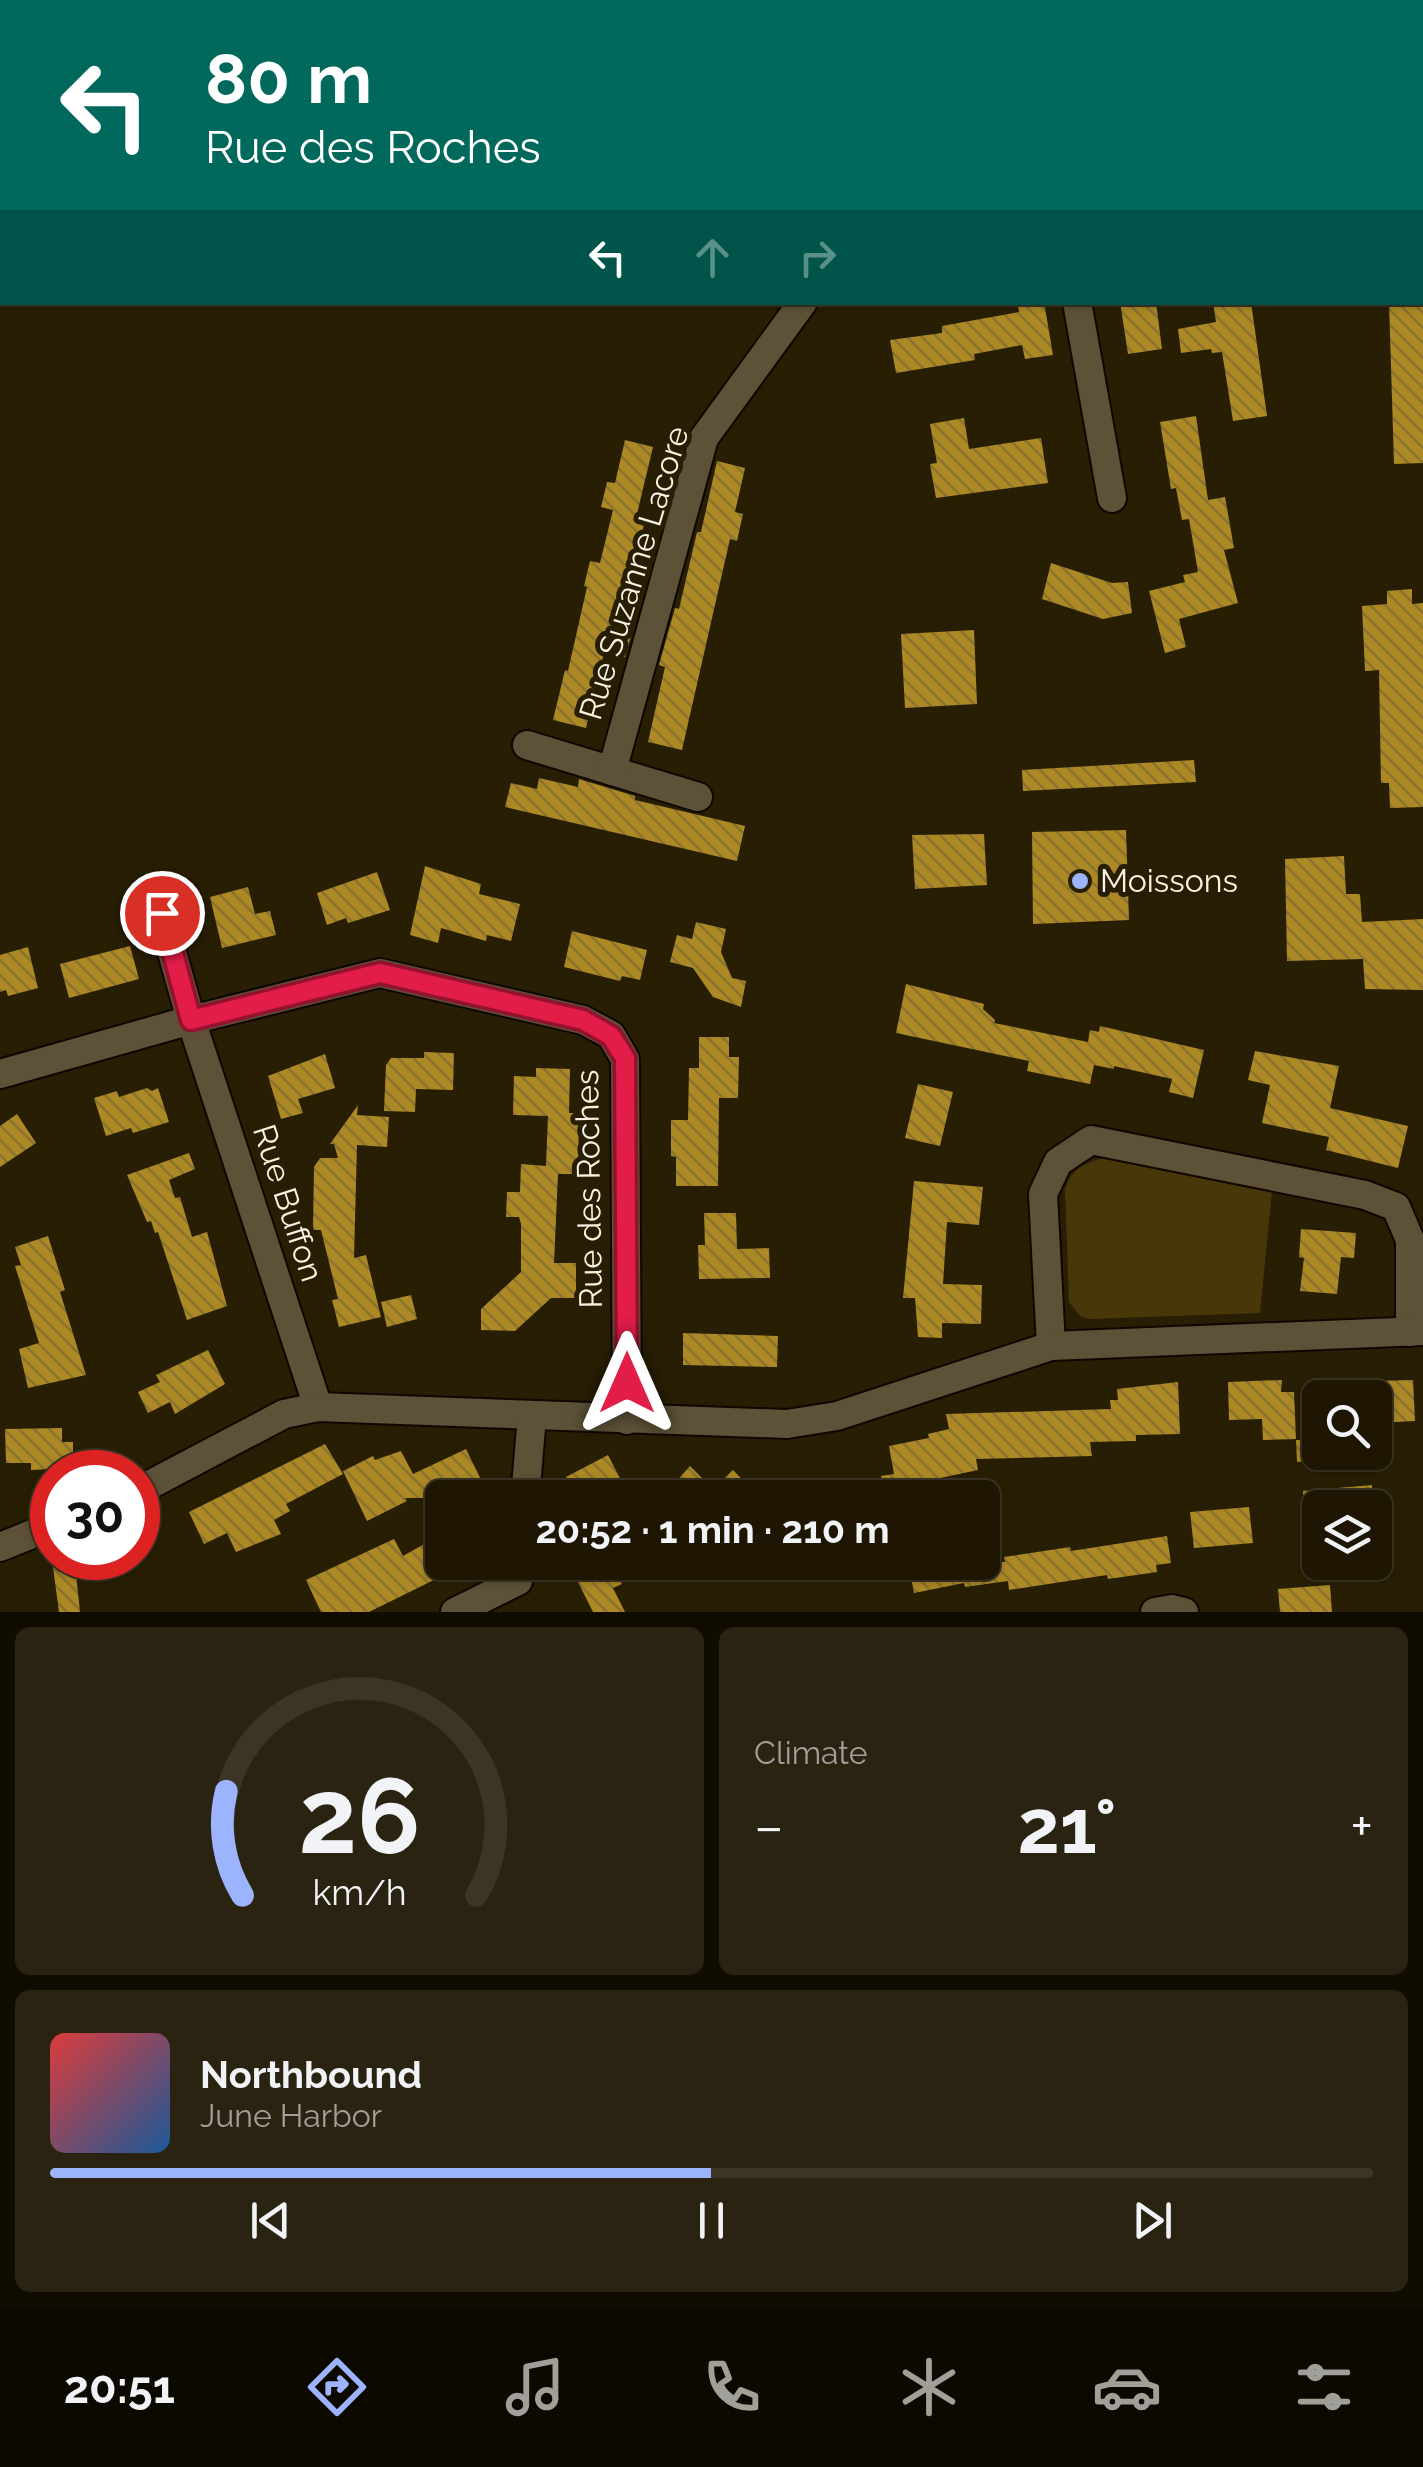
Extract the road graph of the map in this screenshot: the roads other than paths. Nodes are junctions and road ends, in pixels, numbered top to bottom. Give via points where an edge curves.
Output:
1 (801, 305) edge
2 (1078, 305) edge
3 (1112, 498) dead end
4 (527, 745) dead end
5 (612, 771) junction
6 (698, 797) dead end
7 (162, 913) dead end
8 (191, 1020) junction
9 (0, 1074) edge
10 (1416, 1332) edge
11 (1051, 1346) junction
12 (318, 1407) junction
13 (532, 1416) junction
14 (627, 1420) junction
15 (160, 1479) edge
16 (527, 1480) edge
17 (30, 1535) edge
18 (0, 1547) edge
19 (506, 1580) edge
20 (518, 1580) edge
21 (455, 1612) edge
22 (515, 1612) edge
23 (1155, 1612) edge
24 (1184, 1612) edge

1 - 5 street, Rue Suzanne Lacore via 704,438
2 - 3 street
4 - 5 street
5 - 6 street
7 - 8 street
8 - 9 street, Rue des Roches
8 - 12 street, Rue Buffon
8 - 14 street, Rue des Roches via 380,973 583,1020 611,1036 625,1058
10 - 11 street
10 - 11 street via 1410,1240 1396,1208 1365,1194 1091,1140 1058,1162 1043,1194
11 - 14 street via 837,1416 787,1424
12 - 13 street
12 - 15 street via 284,1414
13 - 14 street
13 - 16 street
17 - 18 street
19 - 21 street
20 - 22 street
23 - 24 street

